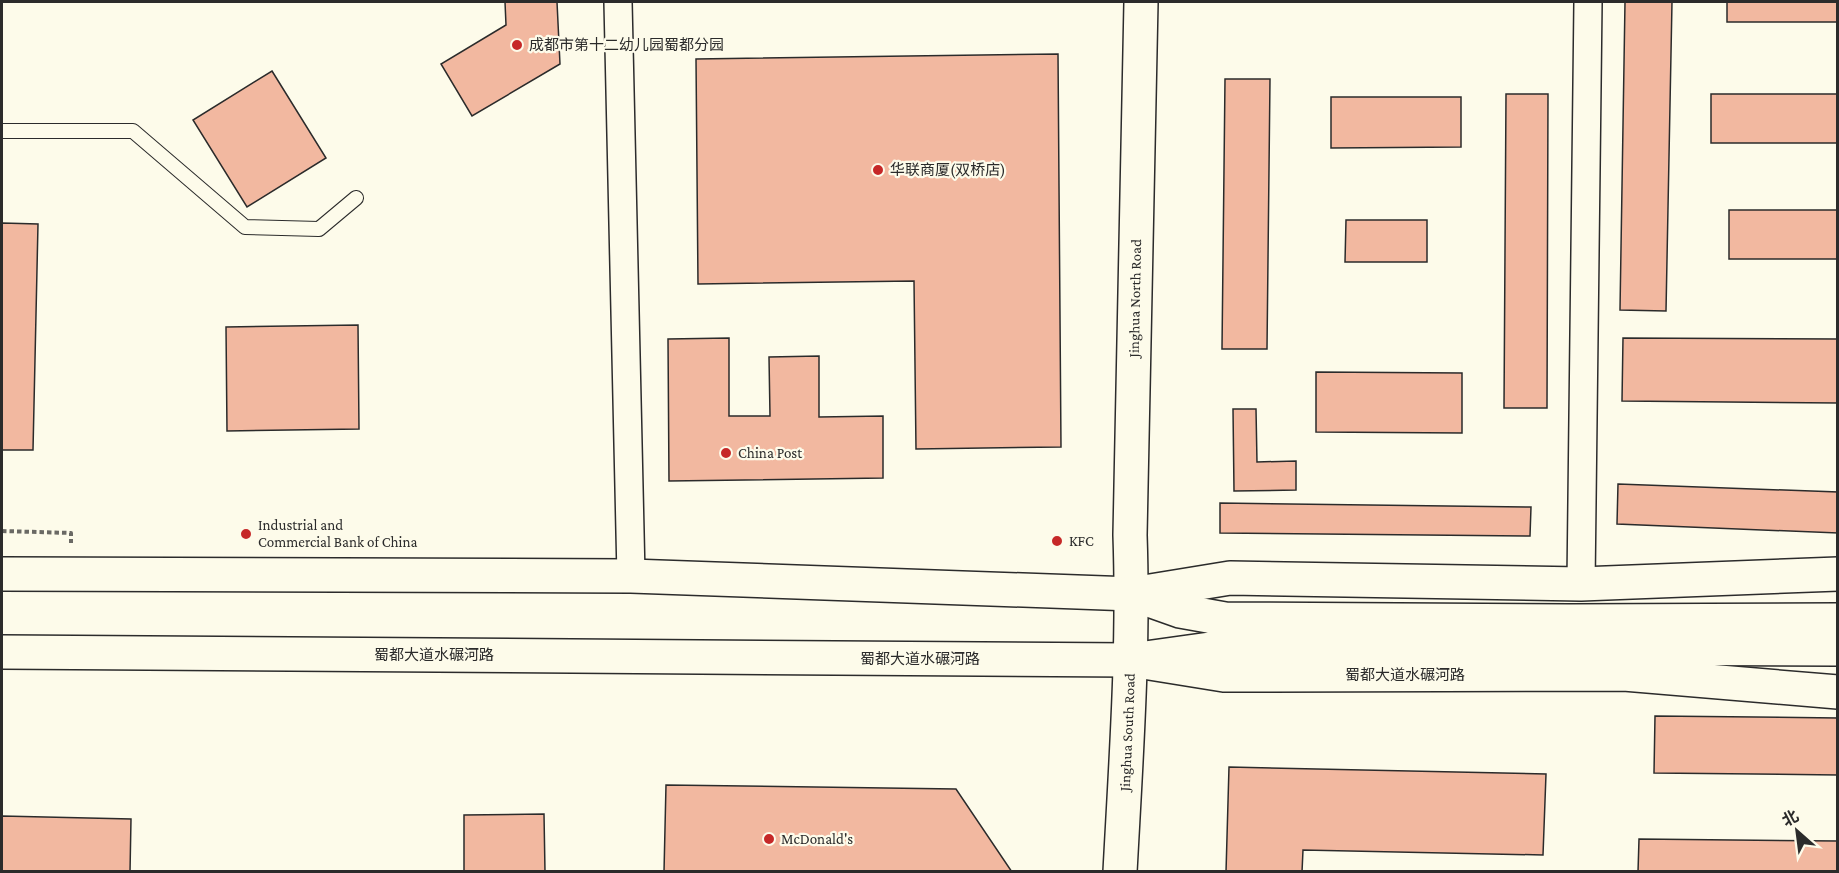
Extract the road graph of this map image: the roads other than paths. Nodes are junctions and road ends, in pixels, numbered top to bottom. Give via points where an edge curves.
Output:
1 (618, 2) edge
2 (1141, 2) edge
3 (1588, 2) edge
4 (2, 131) edge
5 (356, 198) dead end
6 (2, 574) edge
7 (1838, 574) edge
8 (631, 576) junction
9 (1581, 584) junction
10 (1132, 594) junction
11 (1838, 602) edge
12 (1838, 620) edge
13 (1569, 621) junction
14 (1631, 648) junction
15 (1838, 649) edge
16 (2, 652) edge
17 (1131, 660) junction
18 (1838, 668) edge
19 (1838, 692) edge
20 (1120, 872) edge

1 - 8 street
2 - 10 main road, Jinghua North Road
3 - 9 street
4 - 5 lane via 133,131 245,226 319,229
6 - 8 main road
7 - 9 main road
8 - 10 main road
9 - 10 main road via 1230,578
10 - 13 main road via 1180,611 1225,619
10 - 17 main road, Jinghua South Road
11 - 13 main road
12 - 13 main road
14 - 15 main road
14 - 17 main road via 1224,647
14 - 18 main road
16 - 17 main road, 蜀都大道水碾河路
17 - 19 main road, 蜀都大道水碾河路 via 1224,675 1624,674
17 - 20 main road, Jinghua South Road

